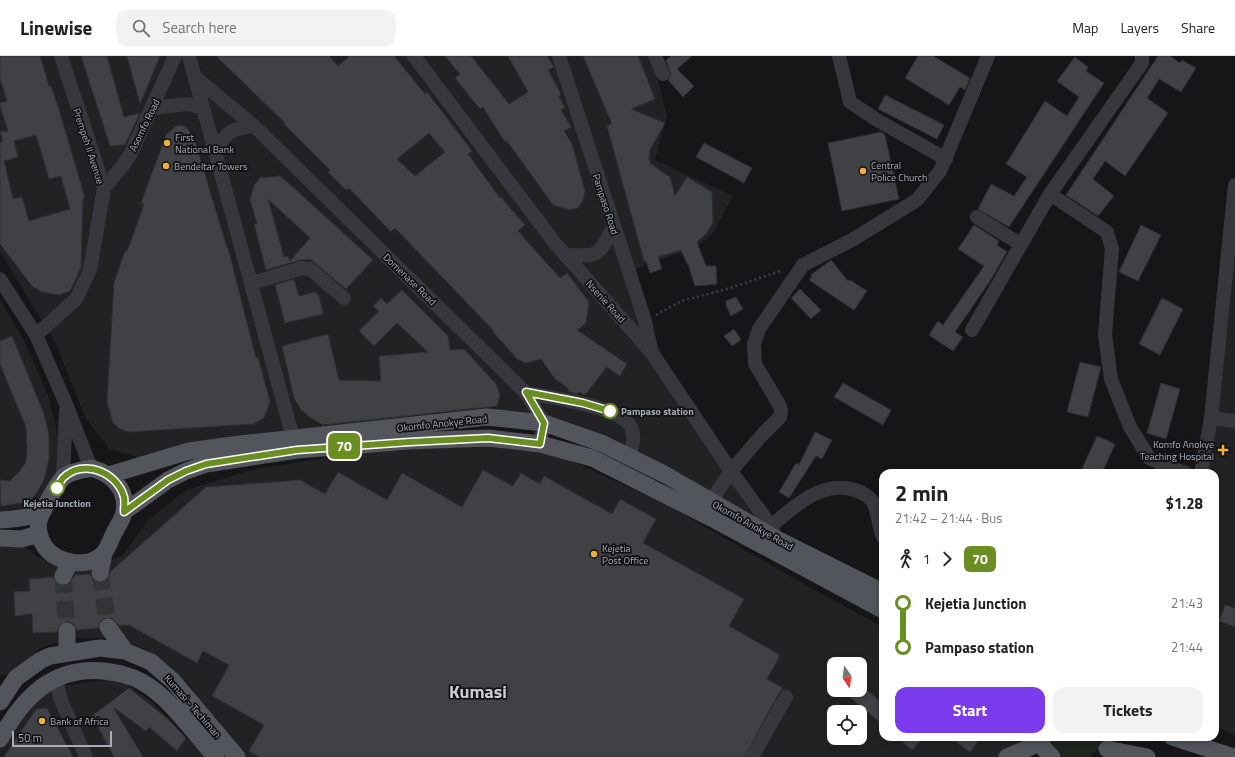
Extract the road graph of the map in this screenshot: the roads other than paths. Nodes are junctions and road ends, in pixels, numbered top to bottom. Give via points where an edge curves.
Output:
1 (61, 56) edge
2 (175, 56) edge
3 (189, 56) edge
4 (414, 56) edge
5 (559, 56) edge
6 (655, 56) edge
7 (839, 56) edge
8 (988, 56) edge
9 (1142, 56) edge
10 (663, 74) dead end
11 (196, 78) junction
12 (152, 108) junction
13 (203, 108) junction
14 (254, 126) junction
15 (215, 151) junction
16 (946, 159) junction
17 (1235, 185) edge
18 (104, 188) junction
19 (1050, 194) junction
20 (977, 217) dead end
21 (613, 228) junction
22 (1020, 244) junction
23 (565, 255) junction
24 (0, 279) edge
25 (252, 283) junction
26 (344, 298) dead end
27 (972, 330) dead end
28 (36, 335) junction
29 (652, 353) junction
30 (526, 392) junction
31 (66, 404) junction
32 (1211, 418) junction
33 (1235, 421) edge
34 (544, 423) junction
35 (293, 438) junction
36 (540, 444) junction
37 (629, 457) junction
38 (91, 468) junction
39 (1172, 469) edge
40 (1202, 469) edge
41 (731, 471) junction
42 (109, 475) junction
43 (63, 478) junction
44 (711, 501) junction
45 (44, 510) junction
46 (124, 512) junction
47 (0, 520) edge
48 (879, 527) edge
49 (774, 532) junction
50 (39, 534) junction
51 (0, 538) edge
52 (104, 553) junction
53 (782, 556) junction
54 (100, 573) tunnel mouth
55 (879, 590) edge
56 (879, 608) edge
57 (108, 627) tunnel mouth
58 (67, 631) tunnel mouth
59 (125, 651) junction
60 (68, 652) junction
61 (56, 677) junction
62 (786, 697) dead end
63 (0, 702) edge
64 (0, 739) edge
65 (1037, 741) edge
66 (1040, 741) edge
67 (1184, 741) edge
68 (1203, 741) edge
69 (1105, 748) edge
70 (1231, 756) edge
71 (86, 757) edge
72 (216, 757) edge
73 (237, 757) edge
74 (752, 757) edge
75 (1007, 757) edge
76 (1052, 757) edge
77 (1147, 757) edge

1 - 18 street, Prempeh II Avenue
2 - 12 street, Asomfo Road
3 - 11 street
4 - 23 street, Nsenie Road
5 - 21 street, Pampaso Road
6 - 10 street
7 - 16 street via 850,102
8 - 16 street
9 - 19 street via 1142,62
11 - 13 street
11 - 14 street, Domenase Road
12 - 13 street via 188,104
12 - 18 street, Asomfo Road via 124,164
13 - 15 street
14 - 15 street via 230,132 223,137
14 - 30 street, Domenase Road
15 - 25 street
16 - 41 street via 940,171 917,200 852,240 803,265 759,329 754,344 754,364 780,406 780,417
17 - 32 street
18 - 28 street, Prempeh II Avenue via 90,270 76,299
19 - 22 street
19 - 39 street via 1107,232 1112,249 1105,335 1111,379 1130,427 1148,458
20 - 22 street
21 - 23 street via 601,251 591,256
21 - 29 street, Pampaso Road via 645,321
22 - 27 street
23 - 29 street, Nsenie Road
24 - 28 street
25 - 26 street via 302,268 310,269
25 - 35 street
28 - 31 street
29 - 41 street, Nsenie Road
30 - 34 street, Domenase Road
30 - 37 street via 610,411 630,426 635,440
31 - 38 street
31 - 43 street
32 - 33 street
32 - 40 street
34 - 35 main road, Okomfo Anokye Road via 487,417
34 - 36 street
34 - 37 main road, Okomfo Anokye Road via 601,443
35 - 42 main road, Okomfo Anokye Road via 189,451
36 - 46 main road, Okomfo Anokye Road via 488,438 410,442 297,450 213,463 186,471 168,480
36 - 53 main road, Okomfo Anokye Road via 592,458
37 - 44 main road, Okomfo Anokye Road
38 - 42 main road
38 - 43 main road via 74,471
41 - 44 street
41 - 49 street, Nsenie Road
42 - 46 main road via 118,484 124,497
43 - 45 main road
44 - 49 main road, Okomfo Anokye Road
45 - 47 main road via 36,515
45 - 50 main road via 38,521
46 - 52 main road
48 - 49 street via 878,513 872,501 860,492 843,487 814,492
49 - 53 street, Nsenie Road
49 - 55 main road, Okomfo Anokye Road
50 - 51 main road via 21,539
50 - 52 main road via 45,547 66,570
52 - 54 main road
53 - 56 main road, Okomfo Anokye Road
57 - 59 main road
58 - 60 main road
59 - 60 main road, Kumasi - Techiman via 100,648
59 - 73 main road, Kumasi - Techiman via 151,662 173,680
60 - 63 main road, Kumasi - Techiman via 41,660 16,678
61 - 64 main road via 31,695 10,720
61 - 71 street via 60,698
61 - 72 main road via 75,671 94,670 121,673 143,682 168,703
62 - 74 street
65 - 75 main road
66 - 76 main road
67 - 70 main road
68 - 70 main road
69 - 77 main road

